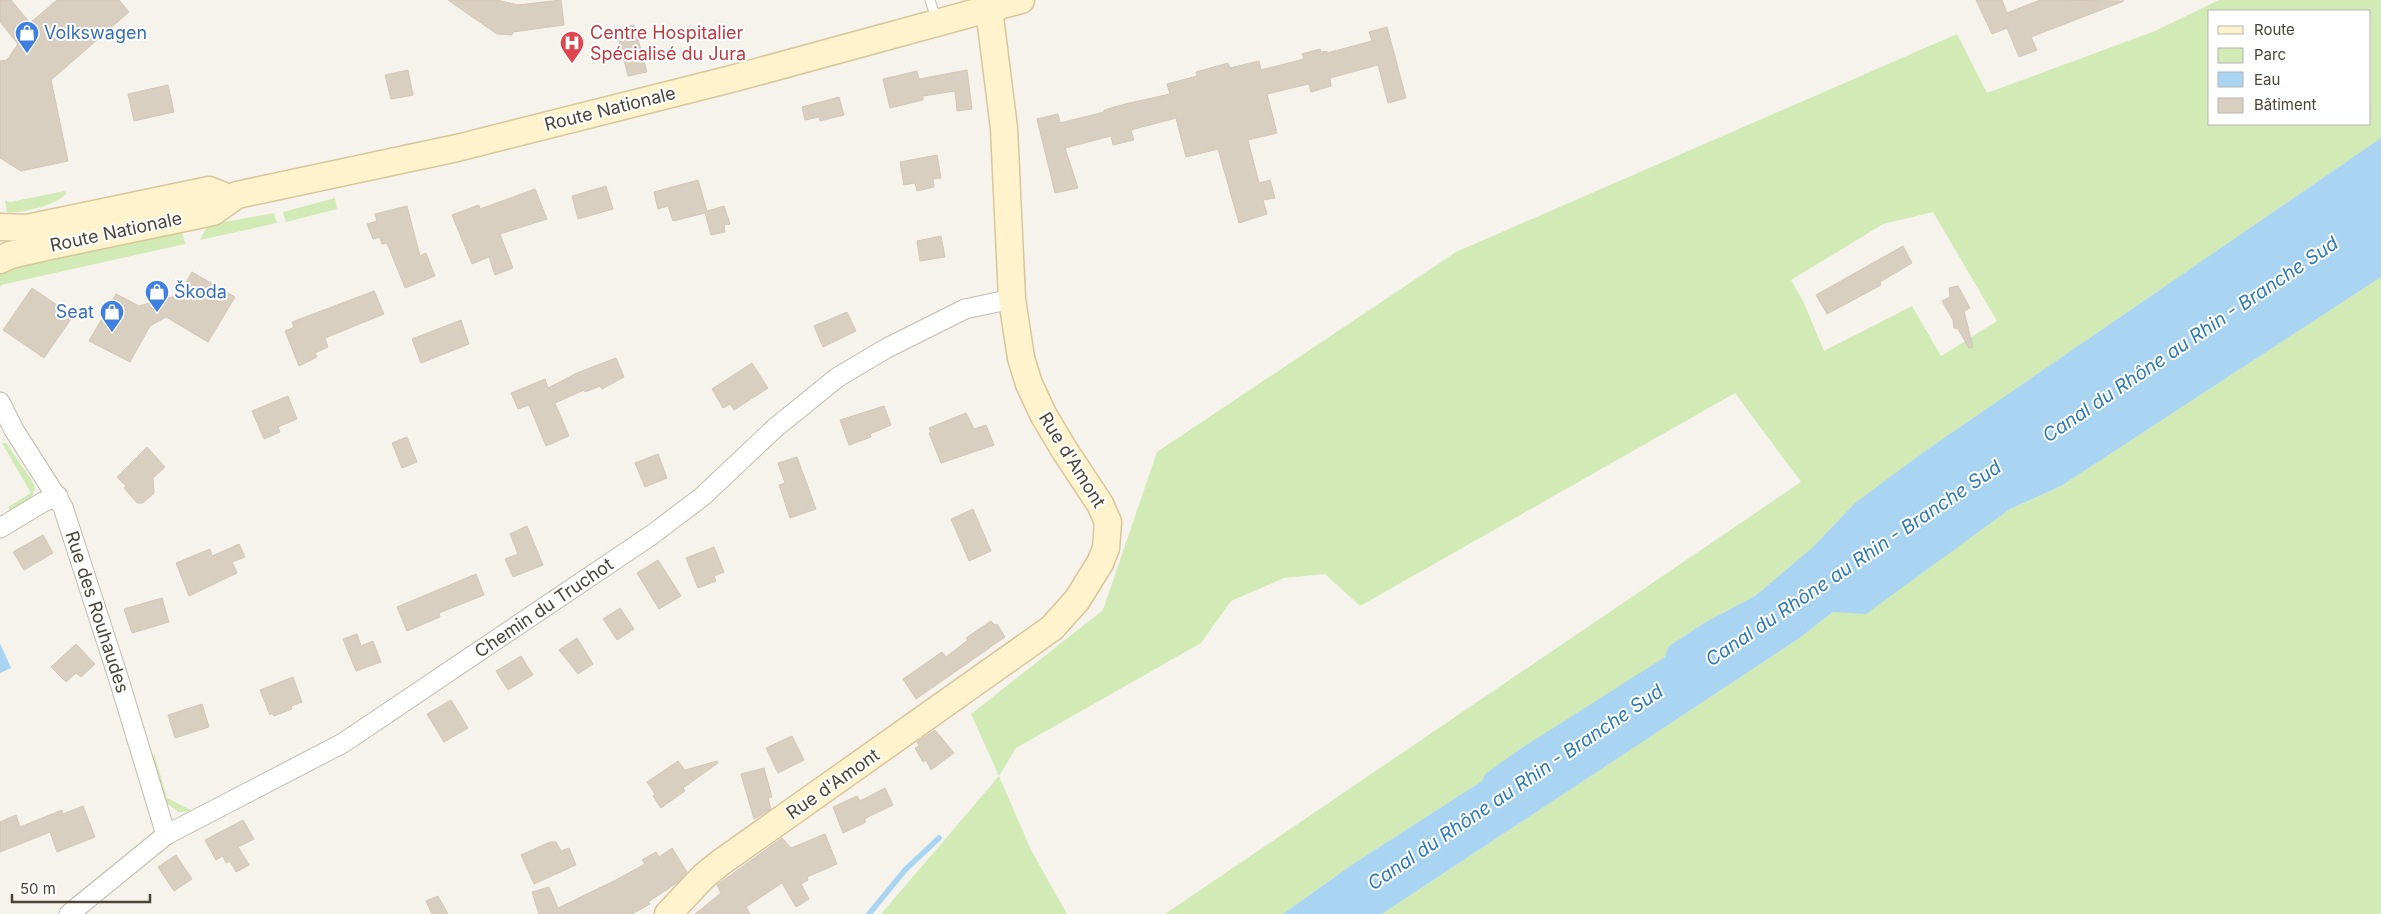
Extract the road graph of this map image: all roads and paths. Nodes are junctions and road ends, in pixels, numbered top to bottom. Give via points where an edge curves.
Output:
1 (1021, 0) edge
2 (981, 7) edge
3 (934, 12) edge
4 (229, 198) junction
5 (0, 227) edge
6 (0, 260) edge
7 (1012, 299) junction
8 (0, 402) edge
9 (58, 496) junction
10 (0, 528) edge
11 (166, 835) junction
12 (69, 914) edge
13 (668, 914) edge

1 - 2 main road, Route Nationale
2 - 3 main road, Route Nationale
2 - 7 main road, Rue d'Amont via 1004,128
3 - 4 main road, Route Nationale via 735,78 457,148
4 - 5 main road, Route Nationale via 209,190 27,228
4 - 6 main road, Route Nationale via 213,212 10,255
7 - 11 street, Chemin du Truchot via 965,310 887,348 838,377 775,428 703,496 654,534 343,743
7 - 13 main road, Rue d'Amont via 1028,384 1064,452 1105,513 1106,548 1090,580 1062,618 1041,637 720,863
8 - 9 street, Rue des Rouhaudes via 14,430
9 - 10 street
9 - 11 street, Rue des Rouhaudes
11 - 12 street, Chemin du Truchot

